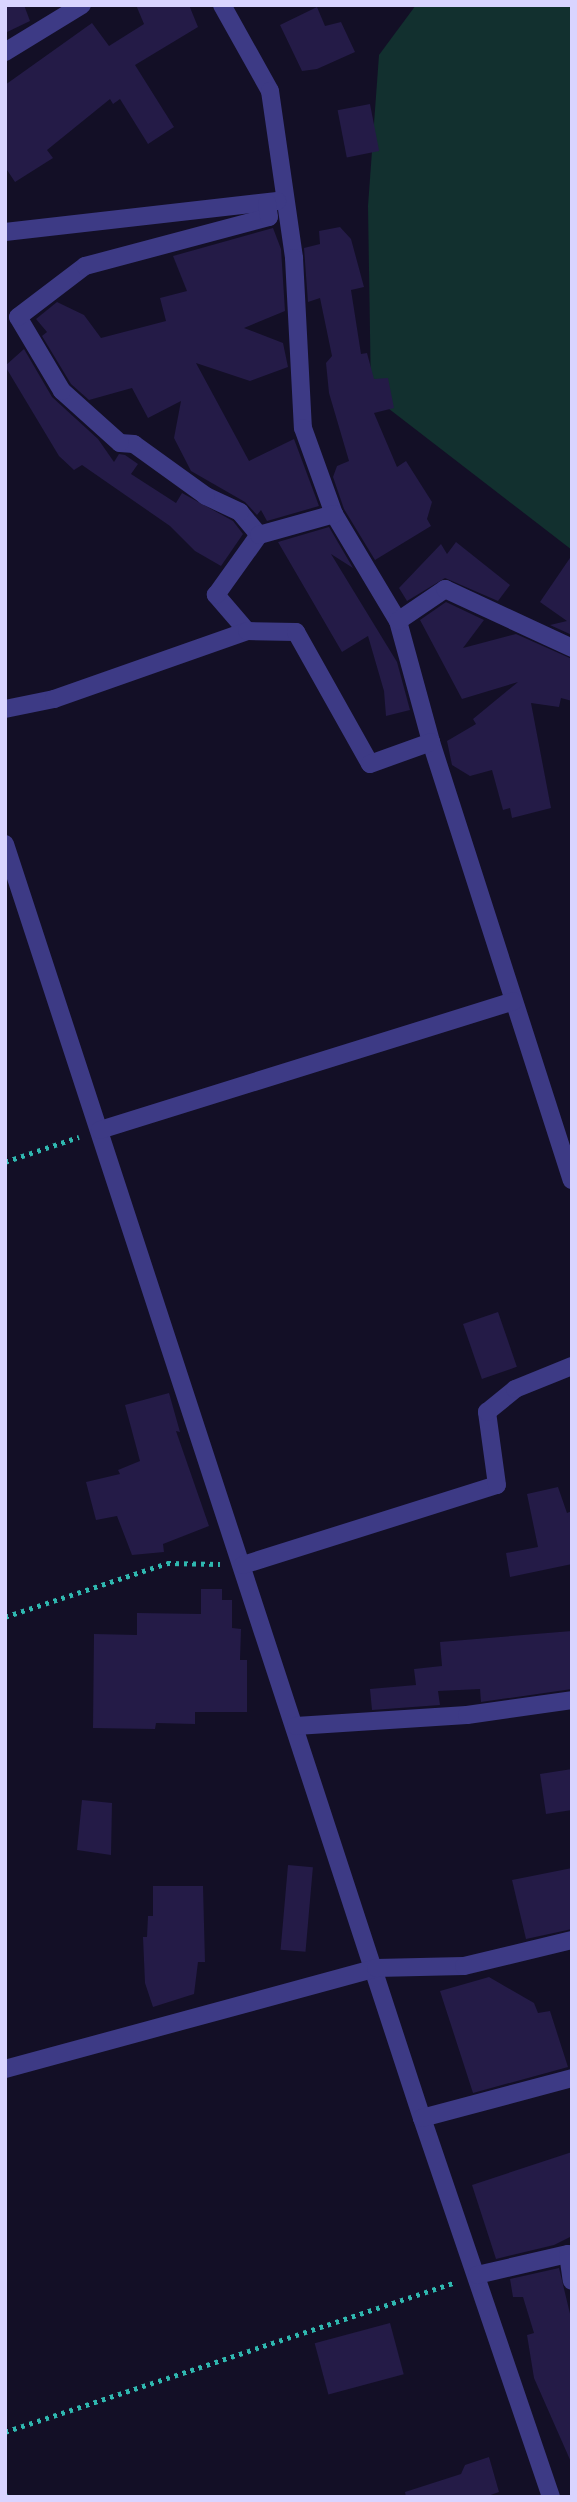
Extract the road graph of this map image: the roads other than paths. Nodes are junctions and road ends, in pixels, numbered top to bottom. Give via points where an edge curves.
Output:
1 (82, 5) edge
2 (222, 5) edge
3 (5, 52) edge
4 (275, 202) junction
5 (5, 232) edge
6 (334, 514) junction
7 (259, 535) junction
8 (398, 621) junction
9 (247, 631) junction
10 (572, 648) edge
11 (5, 709) edge
12 (431, 742) junction
13 (5, 844) edge
14 (513, 1001) junction
15 (100, 1130) junction
16 (572, 1180) edge
17 (572, 1366) edge
18 (243, 1565) junction
19 (572, 1700) edge
20 (296, 1726) junction
21 (572, 1940) edge
22 (376, 1968) junction
23 (5, 2069) edge
24 (572, 2078) edge
25 (422, 2118) junction
26 (477, 2275) junction
27 (572, 2281) edge
28 (551, 2497) edge

1 - 3 street
2 - 4 street via 270,91
4 - 5 street
4 - 6 street via 294,258 303,428
4 - 7 street via 269,217 85,266 18,317 72,400 120,443 134,444 206,496 240,512
6 - 7 street
6 - 8 street
7 - 9 street via 216,595
8 - 10 street via 445,589
8 - 12 street
9 - 11 street via 54,699
9 - 12 street via 296,632 370,764
12 - 14 street
13 - 15 street
14 - 15 street
14 - 16 street
15 - 18 street
17 - 18 street via 515,1389 487,1412 496,1485
18 - 20 street
19 - 20 street via 467,1715
20 - 22 street
21 - 22 street via 464,1966
22 - 23 street
22 - 25 street
24 - 25 street
25 - 26 street
26 - 27 street via 568,2254
26 - 28 street

